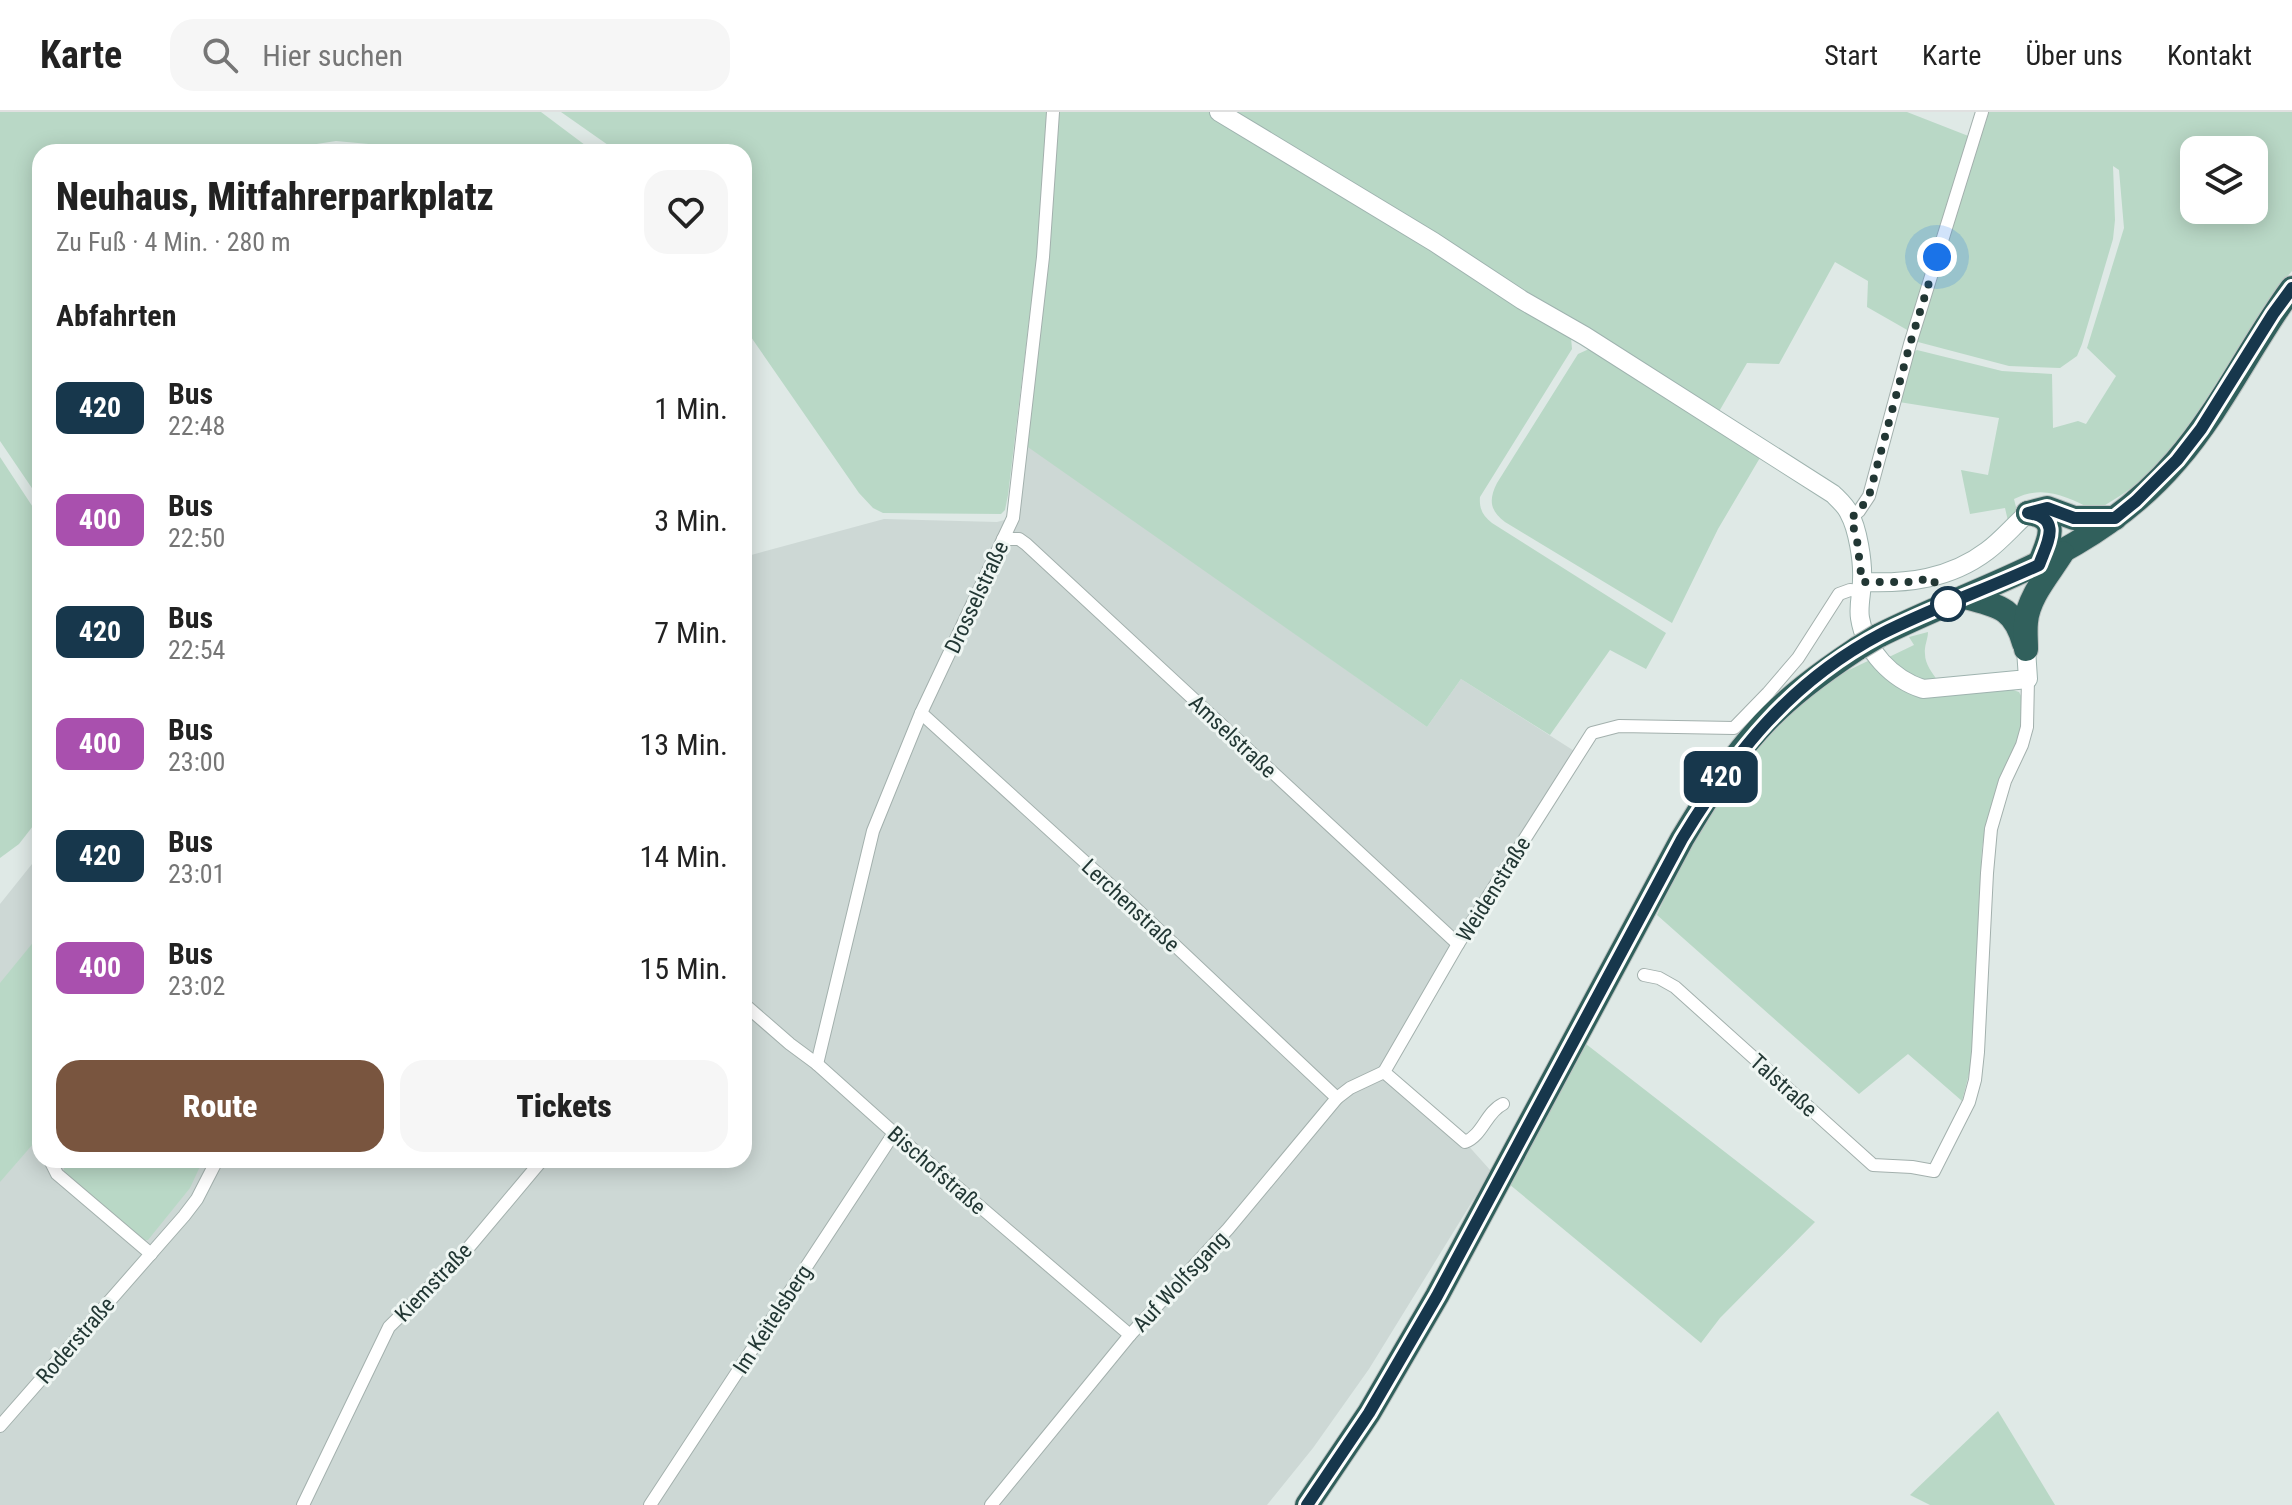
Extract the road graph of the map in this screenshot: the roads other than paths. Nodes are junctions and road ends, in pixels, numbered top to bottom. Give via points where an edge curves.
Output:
1 (1053, 112) edge
2 (1219, 112) edge
3 (1982, 112) edge
4 (2292, 288) edge
5 (2028, 513) junction
6 (1851, 518) junction
7 (2115, 518) junction
8 (1003, 539) junction
9 (2062, 553) junction
10 (2039, 565) junction
11 (1862, 586) junction
12 (1965, 597) junction
13 (2026, 649) junction
14 (2028, 679) junction
15 (921, 713) junction
16 (1458, 944) junction
17 (1644, 975) dead end
18 (752, 1011) edge
19 (817, 1064) junction
20 (1384, 1072) junction
21 (1337, 1098) junction
22 (1503, 1104) dead end
23 (894, 1133) junction
24 (54, 1168) edge
25 (213, 1168) edge
26 (532, 1168) edge
27 (151, 1254) junction
28 (1130, 1335) junction
29 (0, 1426) edge
30 (303, 1505) edge
31 (650, 1505) edge
32 (991, 1505) edge
33 (1307, 1505) edge

1 - 8 street, Drosselstraße via 1043,257 1013,518
2 - 6 main road via 1810,478 1833,494
3 - 6 street via 1869,496
4 - 7 highway via 2201,429 2164,474
5 - 7 highway via 2047,508 2074,518
5 - 10 highway via 2050,526
5 - 11 main road via 1986,552 1951,572
6 - 11 main road
7 - 9 highway
8 - 15 street, Drosselstraße
8 - 16 street, Amselstraße via 1026,544
9 - 10 highway
9 - 13 highway via 2029,609
10 - 12 highway
11 - 14 main road via 1859,615 1866,638 1907,684 1923,689
11 - 16 street, Weidenstraße via 1834,598 1798,658 1734,728 1619,726 1592,733
12 - 13 highway via 2009,613
12 - 33 highway via 1868,642 1799,691 1745,745 1710,793 1437,1296 1369,1413
13 - 14 main road
14 - 17 street, Talstraße via 2027,727 1991,829 1975,1080 1934,1171 1873,1165 1675,987
15 - 19 street, Drosselstraße via 873,831
15 - 21 street, Lerchenstraße
16 - 20 street, Weidenstraße
18 - 19 street, Bischofstraße
19 - 23 street, Bischofstraße
20 - 21 street, Auf Wolfsgang
20 - 22 street via 1465,1142 1474,1139
21 - 28 street, Auf Wolfsgang via 1228,1229
23 - 28 street, Bischofstraße
23 - 31 street, Im Keitelsberg
24 - 27 street
25 - 27 street, Roderstraße via 197,1199
26 - 30 street, Kiemstraße via 464,1253 389,1327
27 - 29 street, Roderstraße
28 - 32 street, Auf Wolfsgang

